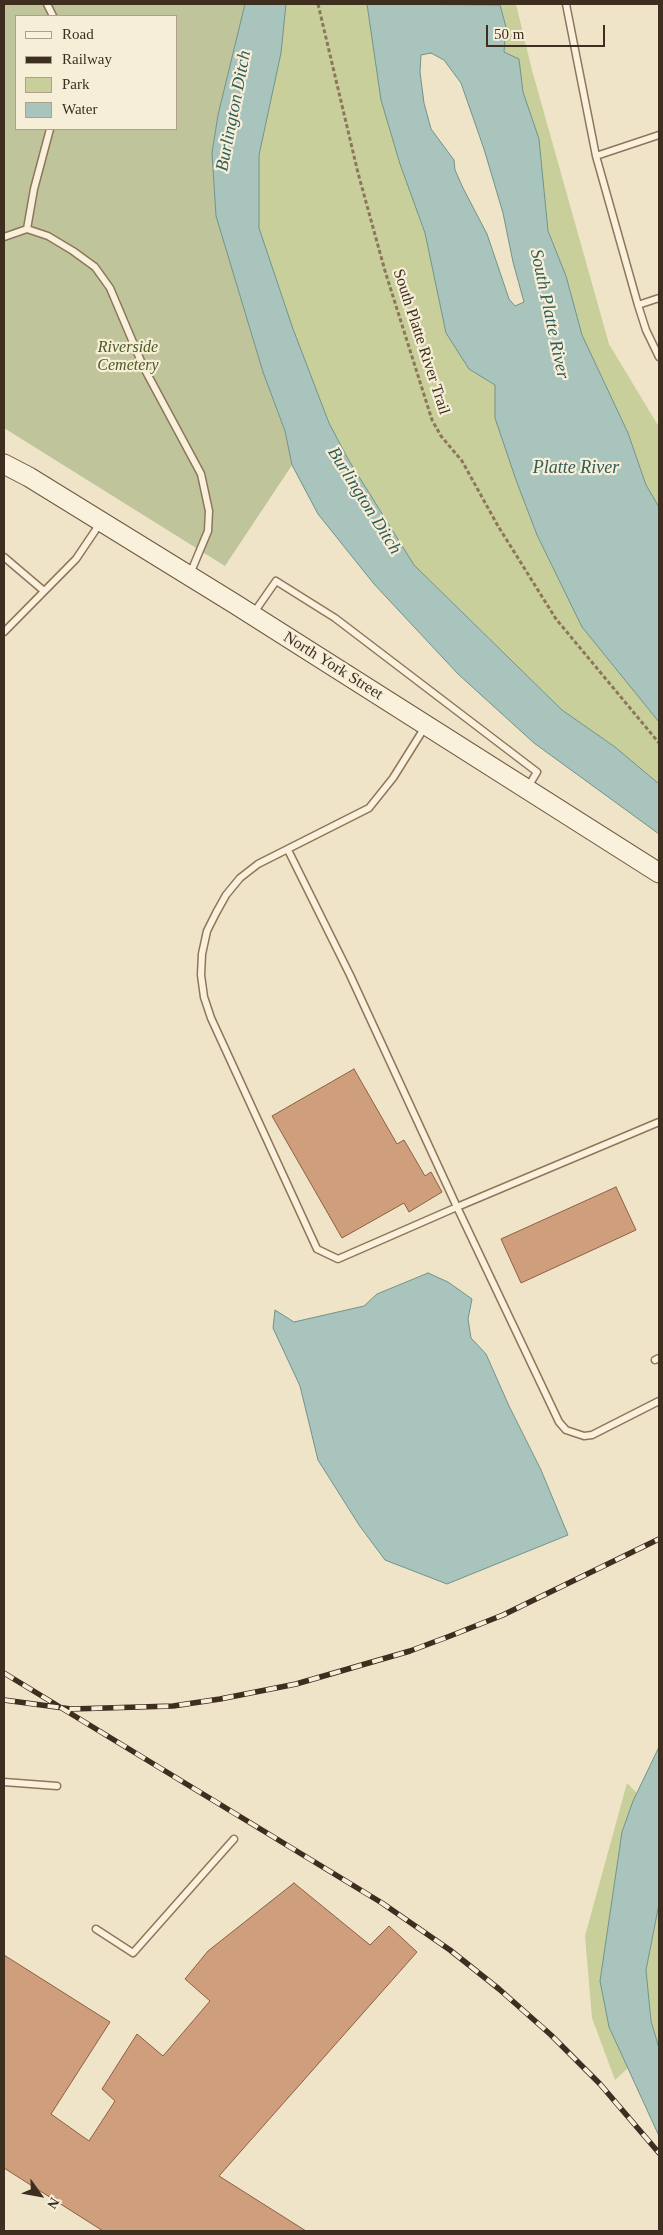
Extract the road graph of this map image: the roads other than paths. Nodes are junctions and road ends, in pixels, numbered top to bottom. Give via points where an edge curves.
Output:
1 (566, 4) edge
2 (50, 130) edge
3 (659, 135) edge
4 (596, 156) junction
5 (27, 228) junction
6 (4, 237) edge
7 (659, 298) edge
8 (638, 305) junction
9 (659, 357) edge
10 (4, 464) edge
11 (102, 521) junction
12 (4, 557) edge
13 (190, 576) junction
14 (44, 591) junction
15 (253, 615) junction
16 (4, 632) edge
17 (427, 725) junction
18 (526, 789) junction
19 (288, 850) junction
20 (659, 873) edge
21 (659, 1122) edge
22 (457, 1207) junction
23 (659, 1401) edge
24 (4, 1782) edge
25 (57, 1786) dead end
26 (234, 1840) dead end
27 (96, 1929) dead end

1 - 4 lane
2 - 5 lane
3 - 4 lane
4 - 8 lane
5 - 6 lane
5 - 13 lane via 74,251 95,267 110,288 143,366 201,474 209,510 208,532
7 - 8 lane
8 - 9 lane
10 - 11 main road, North York Street
11 - 13 main road, North York Street
11 - 14 lane via 76,559
12 - 14 lane
13 - 15 main road, North York Street
14 - 16 lane
15 - 17 main road, North York Street
15 - 18 lane via 276,581 335,618 537,772
17 - 18 main road, North York Street
17 - 19 lane via 394,778 369,808
18 - 20 main road, North York Street
19 - 22 lane via 350,975
19 - 22 lane via 258,864 226,895 207,931 201,975 211,1018 317,1249 338,1259
21 - 22 lane
22 - 23 lane via 559,1422 566,1430 592,1435
24 - 25 lane
26 - 27 lane via 133,1953

